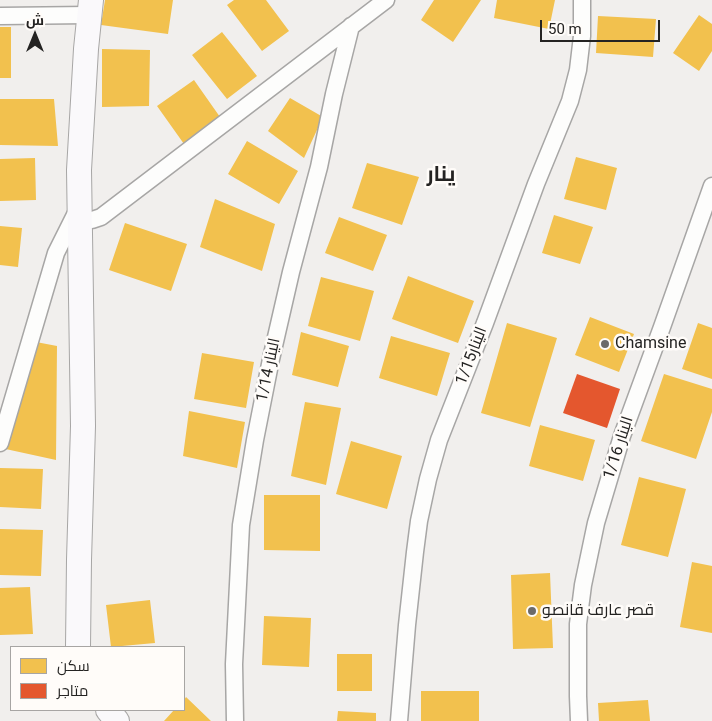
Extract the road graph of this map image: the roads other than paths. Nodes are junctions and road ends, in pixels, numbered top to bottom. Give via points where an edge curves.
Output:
1 (386, 0) edge
2 (582, 0) edge
3 (90, 8) edge
4 (0, 16) edge
5 (351, 26) junction
6 (712, 186) edge
7 (80, 211) junction
8 (0, 443) edge
9 (78, 646) edge
10 (109, 711) edge
11 (117, 721) edge
12 (236, 721) edge
13 (400, 721) edge
14 (579, 721) edge

1 - 5 street
2 - 13 street, الينار1/15 via 578,70 570,101 536,184 428,479 415,552
3 - 4 street
3 - 7 main road via 79,170
5 - 7 street via 101,217 84,220
5 - 12 street, الينار 1/14 via 291,272 255,440 242,525 234,664
6 - 14 street, الينار 1/16 via 622,436 596,523 578,624
7 - 8 street via 56,254
7 - 9 main road via 82,426
10 - 11 main road

